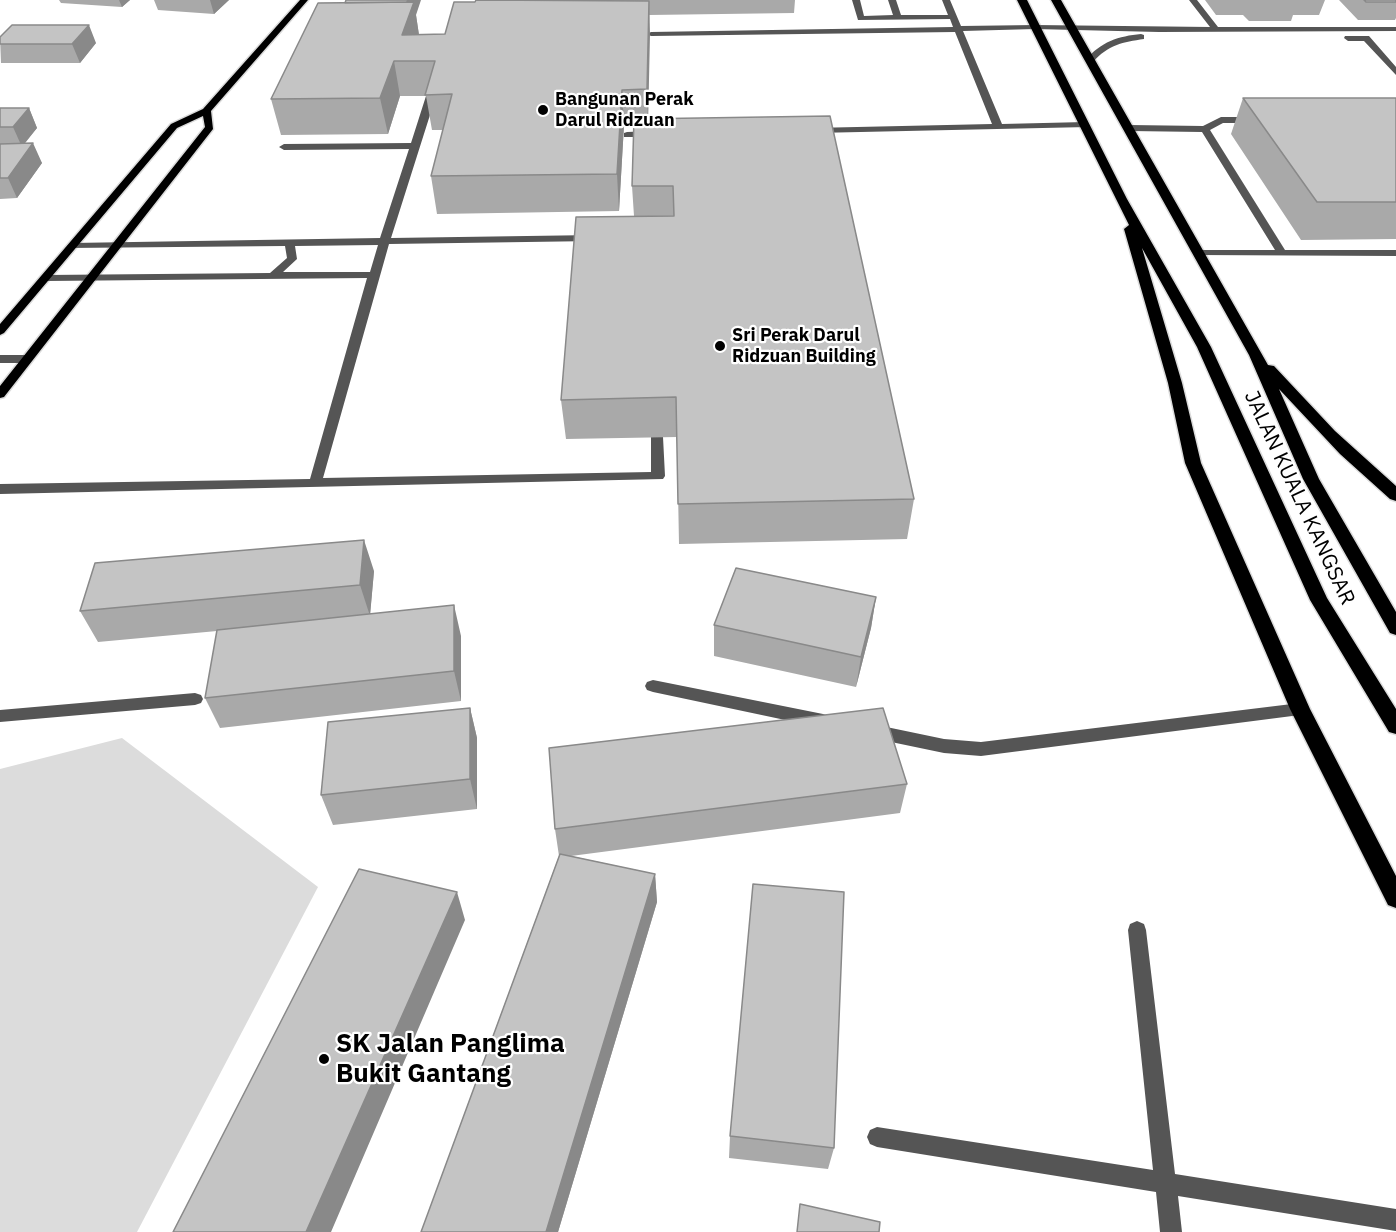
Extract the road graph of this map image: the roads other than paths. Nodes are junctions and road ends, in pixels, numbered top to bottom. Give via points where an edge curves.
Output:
1 (304, 0) edge
2 (856, 0) edge
3 (892, 0) edge
4 (946, 0) edge
5 (1022, 0) edge
6 (1056, 0) edge
7 (1192, 0) edge
8 (952, 16) junction
9 (898, 17) junction
10 (1035, 27) junction
11 (1071, 27) junction
12 (1396, 28) edge
13 (958, 29) junction
14 (1216, 30) junction
15 (651, 34) edge
16 (1090, 60) junction
17 (1396, 72) edge
18 (431, 96) edge
19 (206, 111) junction
20 (1268, 120) edge
21 (1085, 125) junction
22 (998, 126) junction
23 (1130, 128) junction
24 (1205, 129) junction
25 (807, 131) edge
26 (663, 134) edge
27 (627, 135) dead end
28 (415, 146) junction
29 (284, 147) dead end
30 (1121, 199) junction
31 (607, 238) edge
32 (384, 242) junction
33 (289, 243) junction
34 (117, 245) junction
35 (72, 246) junction
36 (1201, 253) junction
37 (1282, 253) junction
38 (1396, 253) edge
39 (374, 275) junction
40 (273, 276) junction
41 (92, 277) junction
42 (46, 278) junction
43 (0, 331) edge
44 (1256, 355) junction
45 (0, 359) edge
46 (27, 359) junction
47 (0, 394) edge
48 (657, 437) edge
49 (315, 483) junction
50 (0, 489) edge
51 (1396, 495) edge
52 (1396, 628) edge
53 (652, 686) dead end
54 (195, 699) dead end
55 (1300, 709) junction
56 (0, 716) edge
57 (1396, 726) edge
58 (1396, 898) edge
59 (1137, 930) dead end
60 (877, 1137) dead end
61 (1165, 1183) junction
62 (1396, 1220) edge
63 (1171, 1232) edge

1 - 19 main road
2 - 9 street via 861,18
3 - 9 street
4 - 8 street
5 - 10 highway
6 - 11 highway
7 - 14 street
8 - 9 street
8 - 13 street
10 - 11 street
10 - 13 street
10 - 21 highway
11 - 14 street
11 - 16 highway
12 - 14 street
13 - 15 street
13 - 22 street
16 - 17 street via 1109,43 1130,38 1366,38
16 - 23 highway
18 - 28 street
19 - 34 main road via 210,127
19 - 35 main road via 174,126
20 - 24 street via 1221,120
21 - 22 street
21 - 30 highway
22 - 25 street
23 - 24 street
23 - 36 highway
24 - 37 street
26 - 27 street
28 - 29 street
28 - 32 street
30 - 55 highway via 1175,383 1193,463
30 - 57 highway, JALAN KUALA KANGSAR via 1204,347 1319,600
31 - 32 street
32 - 33 street
32 - 39 street
33 - 34 street
33 - 40 street via 291,259
34 - 35 street
34 - 41 main road
35 - 42 main road
36 - 37 street
36 - 44 highway
37 - 38 street
39 - 40 street
39 - 49 street
40 - 41 street
41 - 42 street
41 - 46 main road
42 - 43 main road
44 - 51 highway via 1314,421
44 - 52 highway, JALAN KUALA KANGSAR via 1311,479
45 - 46 street
46 - 47 main road
48 - 49 street via 658,476
49 - 50 street
53 - 55 street via 944,746 981,749
54 - 56 street
55 - 58 highway
59 - 61 street
60 - 61 street
61 - 62 street
61 - 63 street

